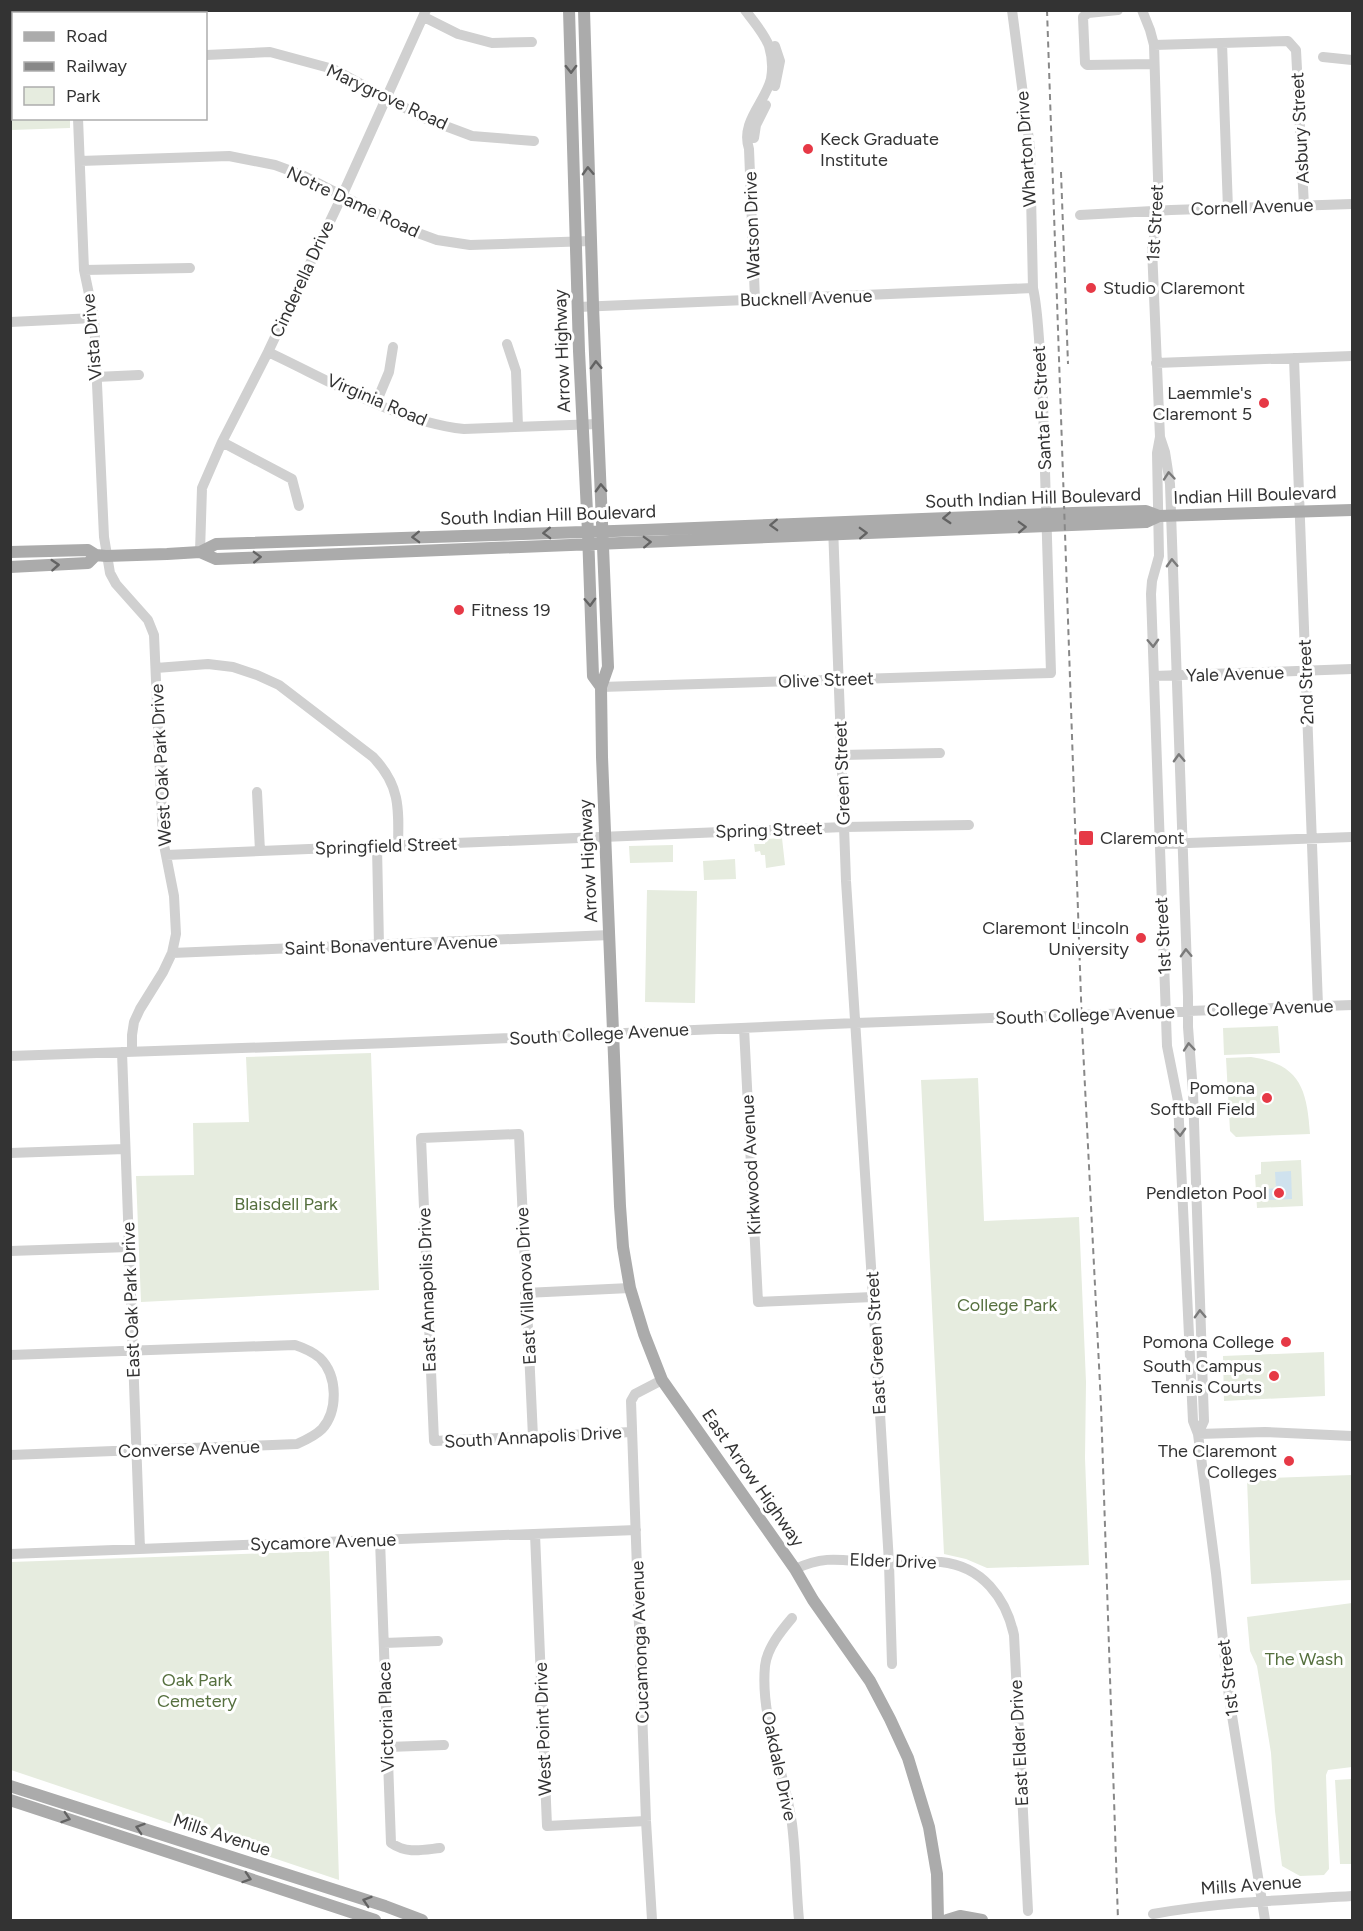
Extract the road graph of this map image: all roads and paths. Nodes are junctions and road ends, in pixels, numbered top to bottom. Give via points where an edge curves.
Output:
1 (569, 10) edge
2 (584, 10) edge
3 (745, 10) edge
4 (753, 10) edge
5 (1012, 10) edge
6 (1118, 10) edge
7 (1142, 10) edge
8 (425, 14) edge
9 (532, 42) dead end
10 (1222, 43) junction
11 (1154, 45) junction
12 (207, 55) edge
13 (1323, 57) dead end
14 (1353, 60) edge
15 (1154, 64) junction
16 (387, 97) junction
17 (78, 120) edge
18 (534, 141) dead end
19 (749, 149) junction
20 (80, 161) junction
21 (342, 196) junction
22 (1353, 204) edge
23 (1304, 206) junction
24 (1228, 209) junction
25 (1159, 211) junction
26 (1080, 215) dead end
27 (591, 241) junction
28 (576, 242) junction
29 (190, 268) dead end
30 (84, 270) junction
31 (1033, 288) junction
32 (755, 300) junction
33 (593, 306) junction
34 (578, 307) junction
35 (94, 318) junction
36 (10, 322) edge
37 (507, 344) dead end
38 (393, 347) dead end
39 (268, 352) junction
40 (1353, 356) edge
41 (1294, 358) junction
42 (1156, 363) junction
43 (139, 375) dead end
44 (96, 377) junction
45 (376, 403) junction
46 (584, 424) junction
47 (598, 424) junction
48 (518, 427) junction
49 (222, 442) junction
50 (299, 506) dead end
51 (1353, 510) edge
52 (1300, 512) junction
53 (1165, 516) junction
54 (1048, 520) junction
55 (833, 529) junction
56 (588, 532) junction
57 (603, 538) junction
58 (588, 545) junction
59 (10, 552) edge
60 (200, 552) junction
61 (101, 555) junction
62 (10, 567) edge
63 (156, 668) junction
64 (1353, 669) edge
65 (1306, 671) junction
66 (1052, 673) joint
67 (1154, 676) junction
68 (1176, 676) junction
69 (839, 679) junction
70 (601, 687) junction
71 (940, 753) dead end
72 (842, 755) junction
73 (257, 792) dead end
74 (969, 825) dead end
75 (844, 827) junction
76 (605, 836) junction
77 (1353, 837) edge
78 (1312, 838) junction
79 (1160, 844) junction
80 (1182, 844) junction
81 (398, 845) junction
82 (377, 846) junction
83 (260, 851) junction
84 (166, 855) junction
85 (610, 935) junction
86 (379, 946) junction
87 (172, 953) junction
88 (1353, 1005) edge
89 (1318, 1006) junction
90 (1188, 1011) junction
91 (1166, 1012) junction
92 (856, 1023) junction
93 (744, 1028) junction
94 (614, 1033) junction
95 (127, 1051) junction
96 (10, 1056) edge
97 (421, 1138) joint
98 (125, 1149) junction
99 (10, 1153) edge
100 (129, 1247) junction
101 (10, 1251) edge
102 (630, 1288) junction
103 (525, 1293) junction
104 (873, 1297) junction
105 (133, 1350) junction
106 (10, 1355) edge
107 (662, 1380) junction
108 (632, 1432) junction
109 (1198, 1434) junction
110 (1353, 1436) edge
111 (533, 1437) junction
112 (434, 1441) joint
113 (137, 1451) junction
114 (10, 1455) edge
115 (636, 1530) junction
116 (535, 1534) junction
117 (380, 1540) junction
118 (140, 1549) junction
119 (10, 1554) edge
120 (889, 1563) junction
121 (795, 1569) junction
122 (988, 1582) joint
123 (792, 1618) dead end
124 (438, 1641) dead end
125 (384, 1643) junction
126 (892, 1664) dead end
127 (444, 1745) dead end
128 (388, 1747) junction
129 (10, 1786) edge
130 (10, 1800) edge
131 (646, 1821) junction
132 (196, 1845) junction
133 (440, 1848) dead end
134 (191, 1859) junction
135 (1353, 1896) edge
136 (1262, 1901) junction
137 (1028, 1911) dead end
138 (1153, 1914) dead end
139 (375, 1920) edge
140 (422, 1920) edge
141 (652, 1920) edge
142 (799, 1920) edge
143 (938, 1920) edge
144 (947, 1920) edge
145 (982, 1920) edge
146 (1265, 1920) edge

1 -> 28 main road, Arrow Highway
27 -> 2 main road, Arrow Highway
3 - 19 street, Watson Drive via 768,44 772,60 771,80 749,122
4 - 19 street, Watson Drive via 774,43 780,61 778,81
5 - 31 street, Wharton Drive via 1030,148
6 - 15 street via 1083,17 1085,63
7 - 11 street, 1st Street
8 - 9 street via 458,34 492,43
8 - 16 street, Cinderella Drive
10 - 11 street
10 - 23 street, Asbury Street via 1288,41 1296,50
10 - 24 street
11 - 15 street, 1st Street
12 - 16 street, Marygrove Road via 270,52 333,69
13 - 14 street
15 - 25 street, 1st Street
16 - 18 street, Marygrove Road via 424,118 472,136
16 - 21 street, Cinderella Drive
17 - 20 street, Vista Drive
19 - 32 street, Watson Drive
20 - 21 street, Notre Dame Road via 229,156 274,165
20 - 30 street, Vista Drive
21 - 28 street, Notre Dame Road via 437,240 470,245
21 - 39 street, Cinderella Drive
22 - 23 street, Cornell Avenue
23 - 24 street, Cornell Avenue
24 - 25 street, Cornell Avenue
25 - 26 street, Cornell Avenue
25 - 42 street, 1st Street via 1152,248
27 - 28 street, Notre Dame Road
27 - 33 main road, Arrow Highway
28 - 34 main road, Arrow Highway
29 - 30 street
30 - 35 street, Vista Drive
31 - 32 street, Bucknell Avenue
31 - 54 street, Santa Fe Street via 1042,370
32 - 33 street, Bucknell Avenue
33 - 34 street, Bucknell Avenue
47 -> 33 main road, Arrow Highway
34 - 46 main road, Arrow Highway
35 - 36 street
35 - 44 street, Vista Drive
37 - 48 street via 516,371
38 - 45 street via 389,372
39 - 45 street, Virginia Road
39 - 49 street, Cinderella Drive
40 - 41 street
41 - 42 street
41 - 52 street, 2nd Street
42 - 53 street, 1st Street via 1160,437 1169,470
43 - 44 street
44 - 61 street, Vista Drive via 104,537
45 - 48 street, Virginia Road via 447,427
46 - 47 street, Virginia Road
46 - 48 street, Virginia Road
46 - 56 main road, Arrow Highway
57 -> 47 main road, Arrow Highway
49 - 50 street via 292,479
49 - 60 street, Cinderella Drive via 202,488
51 - 52 main road, Indian Hill Boulevard
52 - 53 main road, Indian Hill Boulevard
52 - 65 street, 2nd Street
53 - 54 main road, South Indian Hill Boulevard via 1146,522
53 -> 67 street, 1st Street via 1151,594
68 -> 53 street, 1st Street
54 - 55 main road, South Indian Hill Boulevard
54 - 66 street, Santa Fe Street
55 - 57 main road, South Indian Hill Boulevard
55 - 69 street, Green Street
56 - 57 main road, South Indian Hill Boulevard
56 - 58 main road, Arrow Highway
56 -> 60 main road, South Indian Hill Boulevard via 216,544
57 - 58 main road, South Indian Hill Boulevard
57 - 70 main road, Arrow Highway via 608,667
60 -> 58 main road, South Indian Hill Boulevard via 216,559
58 -> 70 main road, Arrow Highway via 593,676
59 - 61 main road, South Indian Hill Boulevard via 88,550
60 - 61 main road, South Indian Hill Boulevard
62 -> 61 main road, South Indian Hill Boulevard via 88,562
61 - 63 street, West Oak Park Drive via 116,584 148,620 154,635
63 - 81 street via 208,664 233,667 279,686 384,768 397,796
63 - 84 street, West Oak Park Drive
64 - 65 street, Yale Avenue
65 - 68 street, Yale Avenue
65 - 78 street, 2nd Street
66 - 69 street, Olive Street
67 - 68 street, Yale Avenue
67 - 79 street, 1st Street
80 -> 68 street, 1st Street
69 - 70 street, Olive Street
69 - 72 street, Green Street
70 - 76 main road, Arrow Highway
71 - 72 street
72 - 75 street, Green Street
73 - 83 street
74 - 75 street, Spring Street
75 - 76 street, Spring Street
75 - 92 street, Green Street
76 - 81 street, Springfield Street
76 - 85 main road, Arrow Highway
77 - 78 street
78 - 80 street
78 - 89 street, 2nd Street
79 - 80 street
79 - 91 street, 1st Street
90 -> 80 street, 1st Street
81 - 82 street, Springfield Street
82 - 83 street, Springfield Street
82 - 86 street
83 - 84 street, Springfield Street
84 - 87 street, West Oak Park Drive via 174,896 176,934
85 - 86 street, Saint Bonaventure Avenue
85 - 94 main road, Arrow Highway
86 - 87 street, Saint Bonaventure Avenue
87 - 95 street, West Oak Park Drive via 134,1022
88 - 89 street, College Avenue
89 - 90 street, College Avenue
90 - 91 street, South College Avenue
109 -> 90 street, 1st Street via 1204,1420
91 - 92 street, South College Avenue
91 -> 109 street, 1st Street via 1167,1046 1179,1101 1193,1421
92 - 93 street, South College Avenue
92 - 104 street, East Green Street
93 - 94 street, South College Avenue
93 - 104 street, Kirkwood Avenue via 758,1302
94 - 95 street, South College Avenue
94 - 102 main road, East Arrow Highway via 621,1216
95 - 96 street, South College Avenue
95 - 98 street, East Oak Park Drive
97 - 103 street, East Villanova Drive via 519,1134
97 - 112 street, East Annapolis Drive
98 - 99 street
98 - 100 street, East Oak Park Drive
100 - 101 street
100 - 105 street, East Oak Park Drive
102 - 103 street
102 - 107 main road, East Arrow Highway
103 - 111 street, East Villanova Drive
104 - 120 street, East Green Street
105 - 106 street
105 - 113 street, East Oak Park Drive
105 - 113 street, Converse Avenue via 295,1345 321,1359 330,1374 333,1391 332,1410 323,1428 297,1444
107 - 108 street, Cucamonga Avenue via 635,1394 631,1401
107 - 121 main road, East Arrow Highway
108 - 111 street, South Annapolis Drive
108 - 115 street, Cucamonga Avenue
109 - 110 street
109 - 136 street, 1st Street via 1229,1697
111 - 112 street, South Annapolis Drive
113 - 114 street, Converse Avenue
113 - 118 street, East Oak Park Drive
115 - 116 street, Sycamore Avenue
115 - 131 street, Cucamonga Avenue
116 - 117 street, Sycamore Avenue
116 - 131 street, West Point Drive via 547,1826
117 - 118 street, Sycamore Avenue
117 - 125 street, Victoria Place
118 - 119 street, Sycamore Avenue
120 - 121 street, Elder Drive via 830,1559
120 - 122 street, Elder Drive via 955,1564
120 - 126 street, East Green Street
121 - 143 main road, East Arrow Highway via 870,1681 908,1758 930,1827
122 - 137 street, East Elder Drive via 1005,1607 1014,1635
123 - 142 street, Oakdale Drive via 771,1647 765,1673 766,1701 792,1824
124 - 125 street
125 - 128 street, Victoria Place
127 - 128 street
128 - 133 street, Victoria Place via 392,1843 401,1850
132 -> 129 main road, Mills Avenue
130 -> 134 main road, Mills Avenue
131 - 141 street, Cucamonga Avenue
132 - 134 main road
140 -> 132 main road, Mills Avenue
134 -> 139 main road, Mills Avenue
135 - 136 street, Mills Avenue
136 - 138 street, Mills Avenue
136 - 146 street, 1st Street
144 - 145 main road via 960,1916

